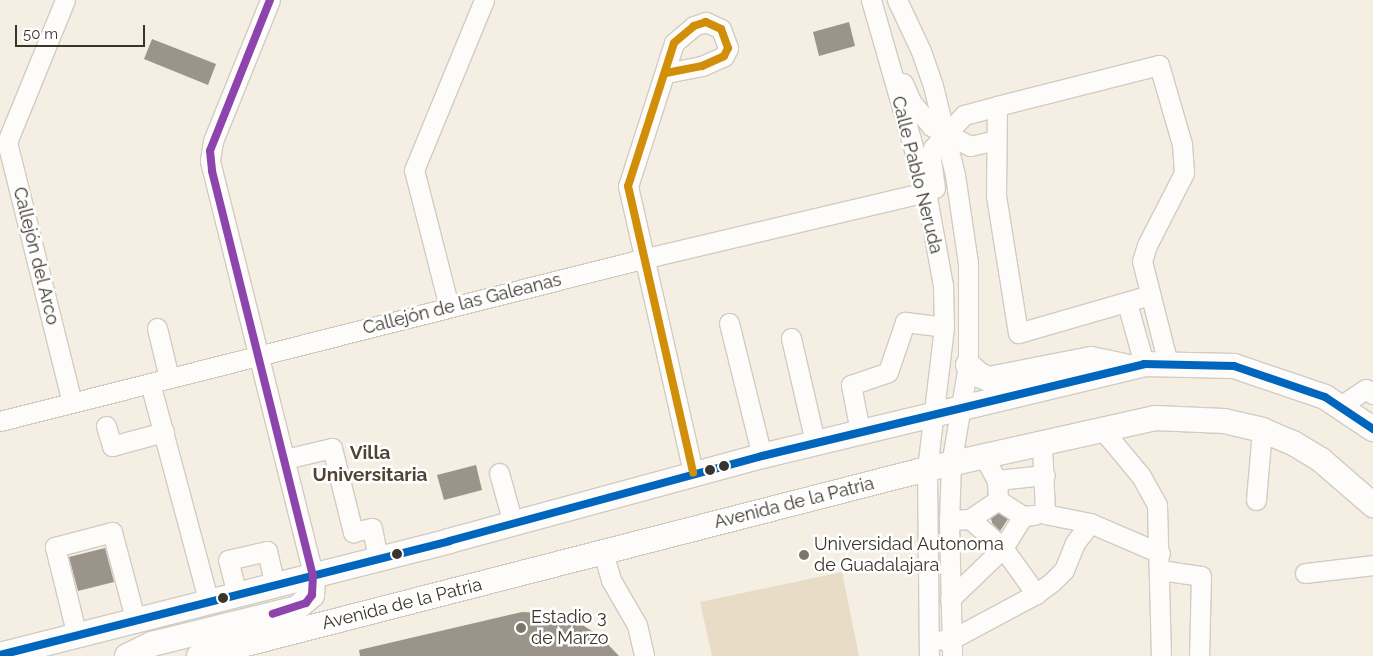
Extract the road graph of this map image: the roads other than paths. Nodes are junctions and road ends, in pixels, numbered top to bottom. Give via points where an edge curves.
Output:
1 (65, 0) edge
2 (270, 0) edge
3 (484, 0) edge
4 (871, 0) edge
5 (897, 0) edge
6 (888, 62) junction
7 (666, 73) dead end
8 (997, 106) junction
9 (946, 134) junction
10 (996, 140) junction
11 (926, 192) junction
12 (642, 259) junction
13 (939, 259) junction
14 (1150, 295) junction
15 (1127, 303) junction
16 (449, 307) junction
17 (729, 323) dead end
18 (944, 327) junction
19 (157, 328) dead end
20 (790, 338) dead end
21 (258, 355) junction
22 (1168, 364) junction
23 (968, 365) junction
24 (1136, 366) junction
25 (169, 378) junction
26 (150, 383) junction
27 (1373, 394) edge
28 (72, 402) junction
29 (962, 406) junction
30 (1340, 406) junction
31 (934, 412) junction
32 (0, 421) edge
33 (106, 426) dead end
34 (1101, 428) junction
35 (1373, 429) edge
36 (1262, 430) junction
37 (860, 431) junction
38 (164, 432) junction
39 (815, 442) junction
40 (1042, 444) junction
41 (762, 456) junction
42 (984, 457) junction
43 (285, 459) junction
44 (951, 464) junction
45 (927, 469) junction
46 (499, 472) dead end
47 (693, 473) junction
48 (1045, 475) junction
49 (997, 480) junction
50 (998, 500) junction
51 (1256, 500) dead end
52 (1373, 505) edge
53 (1045, 514) junction
54 (1023, 516) junction
55 (970, 518) junction
56 (949, 520) junction
57 (513, 523) junction
58 (1090, 523) junction
59 (1003, 548) junction
60 (603, 552) junction
61 (378, 559) junction
62 (1160, 561) junction
63 (1373, 565) edge
64 (1305, 573) dead end
65 (313, 575) junction
66 (275, 585) junction
67 (1036, 594) junction
68 (237, 596) junction
69 (950, 599) junction
70 (209, 603) junction
71 (136, 622) junction
72 (77, 636) junction
73 (952, 647) edge
74 (929, 649) edge
75 (0, 655) edge
76 (127, 656) edge
77 (199, 656) edge
78 (644, 656) edge
79 (1161, 656) edge
80 (1199, 656) edge

1 - 28 street, Callejón del Arco via 7,142
2 - 21 street via 210,151 212,171
3 - 16 street via 414,170
4 - 6 street, Calle Pablo Neruda
5 - 9 street, Calle Pablo Neruda via 921,51
6 - 9 street via 902,80 920,115
6 - 11 street, Calle Pablo Neruda
7 - 12 street via 628,186
8 - 9 street via 964,115
8 - 10 street
8 - 14 street via 1159,66 1182,144 1184,173 1142,261
9 - 10 street via 970,146
9 - 13 street via 933,148 930,160 940,227
9 - 23 street, Calle Pablo Neruda via 956,175 968,263
10 - 15 street via 996,196 1018,333
11 - 12 street, Callejón de las Galeanas
11 - 13 street, Calle Pablo Neruda
12 - 16 street, Callejón de las Galeanas
12 - 47 street
13 - 18 street, Calle Pablo Neruda
14 - 15 street
14 - 22 street
15 - 24 street
16 - 21 street, Callejón de las Galeanas
17 - 41 street
18 - 31 street, Calle Pablo Neruda
18 - 37 street via 905,322 888,372 851,385
19 - 25 street
20 - 39 street
21 - 25 street, Callejón de las Galeanas
21 - 43 street
22 - 24 main road
22 - 30 main road via 1234,366 1278,379
23 - 24 main road via 978,375 989,378 1091,359
23 - 29 street, Calle Pablo Neruda
24 - 29 main road
25 - 26 street, Callejón de las Galeanas
26 - 28 street, Callejón de las Galeanas
26 - 38 street
27 - 30 street via 1366,389
28 - 32 street, Callejón de las Galeanas
29 - 31 main road
29 - 44 street, Calle Pablo Neruda
30 - 35 main road
31 - 37 main road
31 - 45 street, Calle Pablo Neruda
33 - 38 street via 112,446
34 - 36 main road, Avenida de la Patria via 1155,418 1189,417
34 - 40 main road, Avenida de la Patria
34 - 62 street via 1153,493 1159,518
36 - 51 street
36 - 52 main road, Avenida de la Patria via 1294,443 1321,460
37 - 39 main road
38 - 70 street
39 - 41 main road
40 - 42 main road, Avenida de la Patria
40 - 48 street
41 - 47 main road
42 - 44 main road, Avenida de la Patria
42 - 49 street
43 - 61 street via 332,448 353,532 372,528
43 - 65 street
44 - 45 main road, Avenida de la Patria
44 - 56 street, Calle Pablo Neruda
45 - 60 main road, Avenida de la Patria
45 - 74 street, Calle Pablo Neruda
46 - 57 street
47 - 57 main road
48 - 49 street
48 - 53 street
49 - 50 street
50 - 54 street
50 - 55 street
53 - 54 street
53 - 58 street
54 - 59 street
55 - 56 street
55 - 59 street
56 - 69 street, Calle Pablo Neruda
57 - 61 main road
58 - 62 street
58 - 67 street via 1075,543 1064,570
59 - 67 street
59 - 69 street
60 - 77 main road, Avenida de la Patria
60 - 78 street via 611,580 637,625
61 - 65 main road
62 - 79 street
62 - 80 street via 1201,576
63 - 64 street
65 - 66 main road
65 - 76 main road via 312,595 297,608 152,644
66 - 68 main road
66 - 68 street via 268,551 228,560
67 - 73 street
68 - 70 main road
69 - 73 street, Calle Pablo Neruda
70 - 71 main road
71 - 72 main road
71 - 72 street via 112,532 55,547
72 - 75 main road
73 - 74 street

